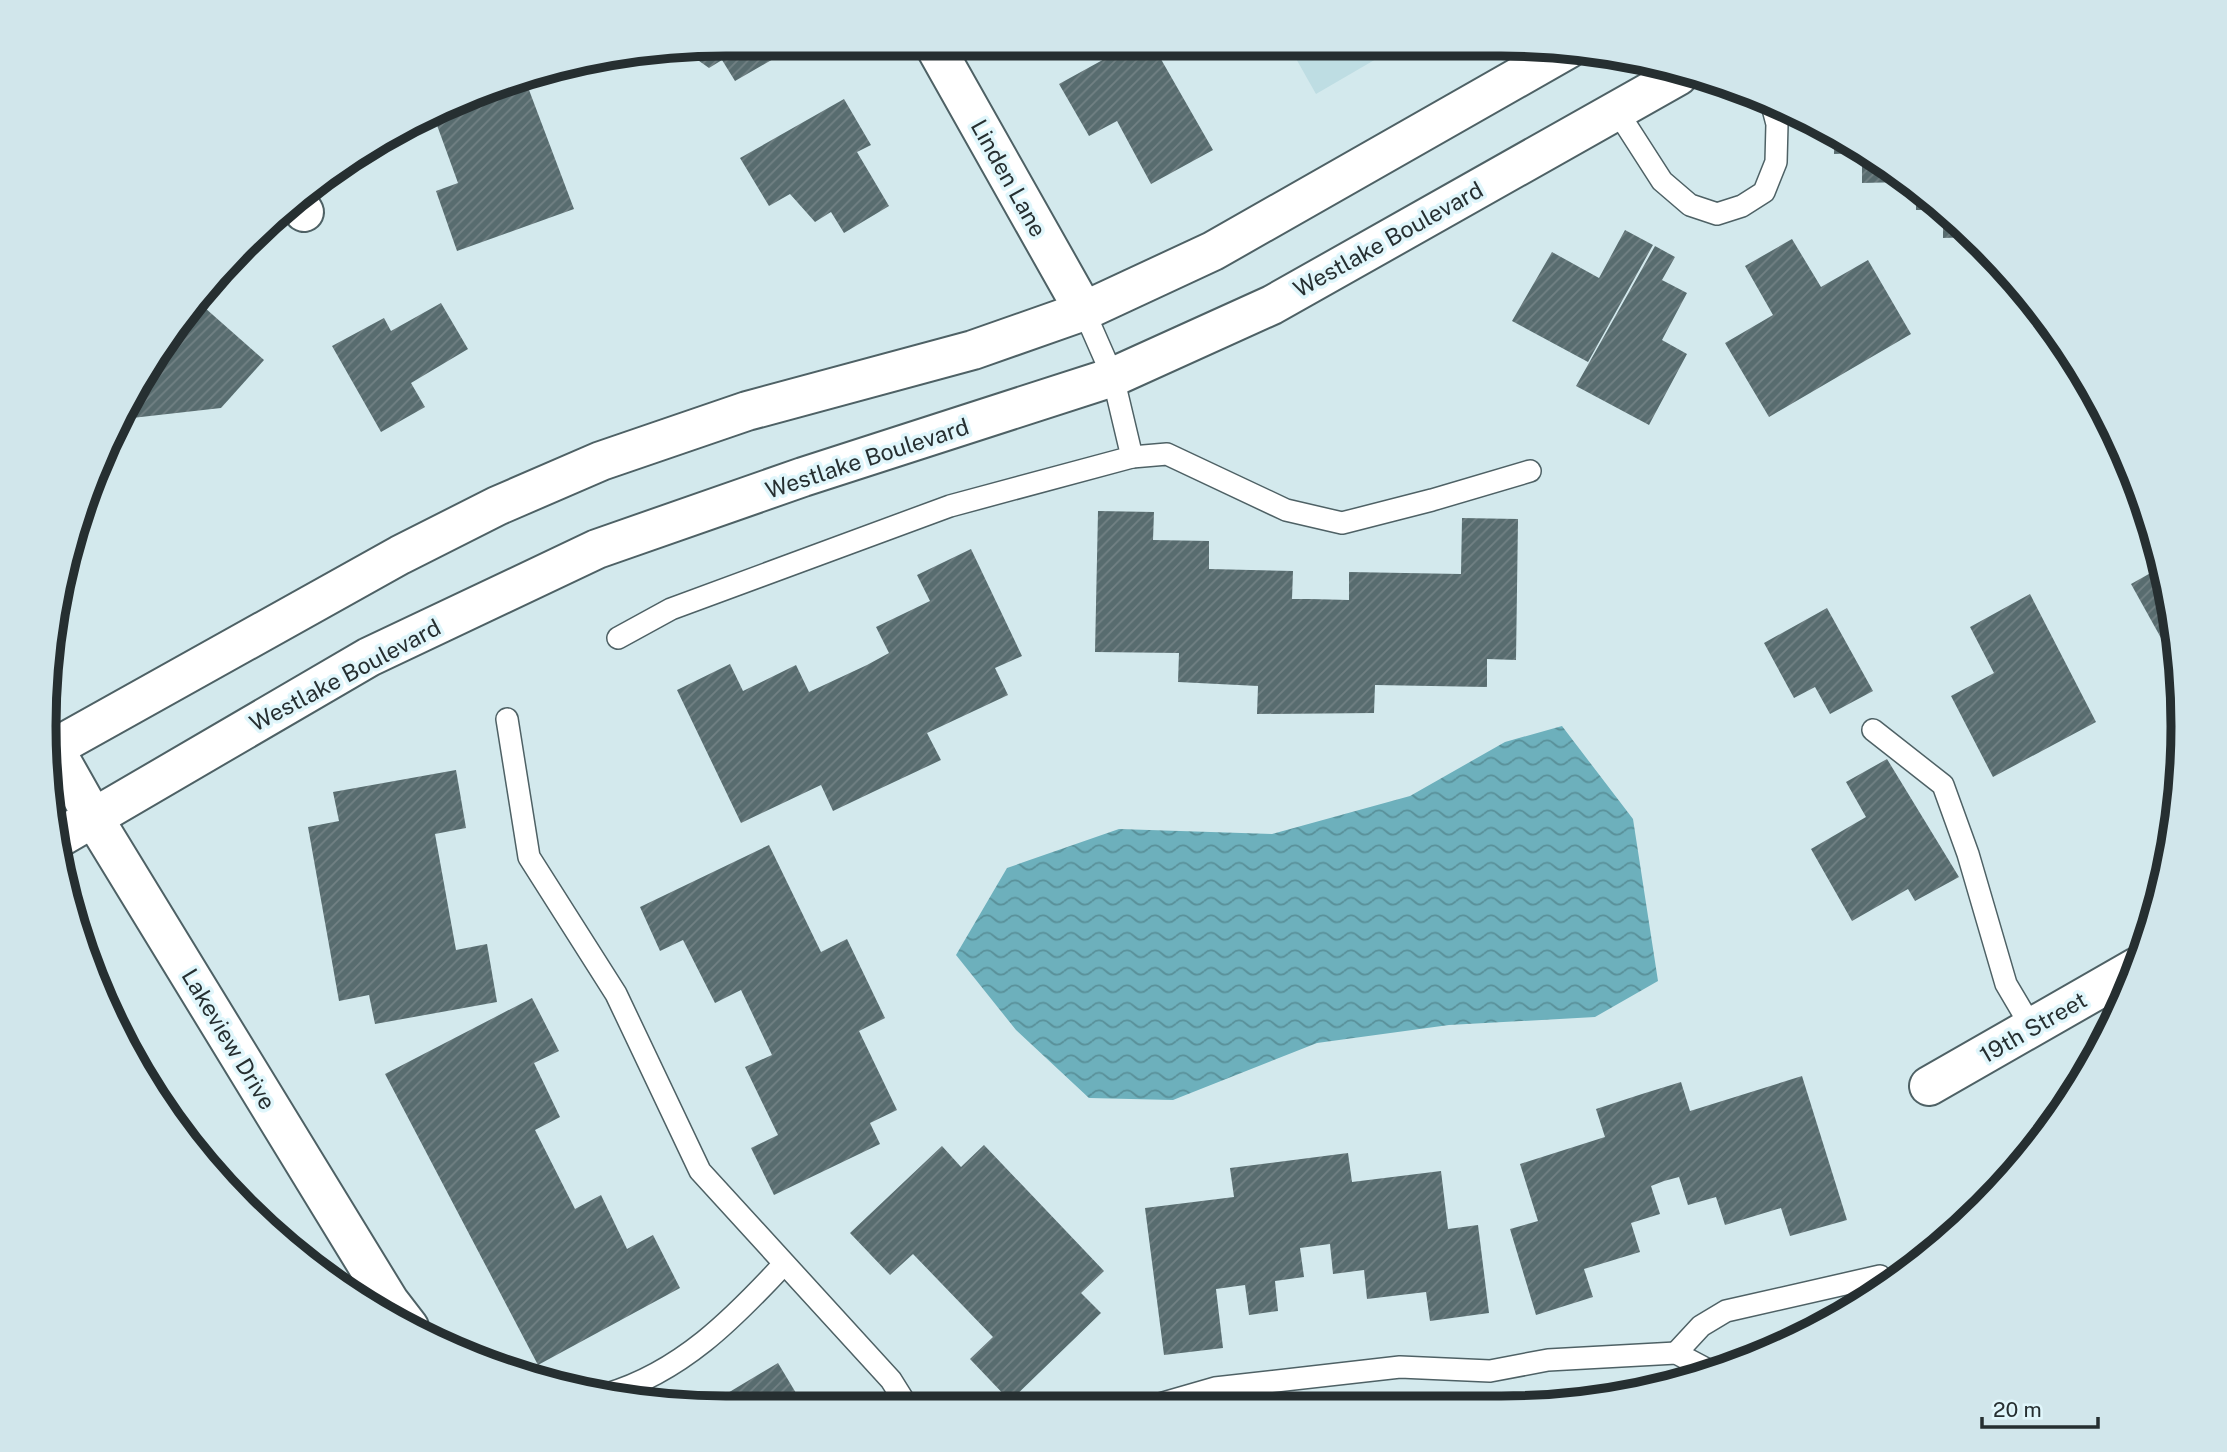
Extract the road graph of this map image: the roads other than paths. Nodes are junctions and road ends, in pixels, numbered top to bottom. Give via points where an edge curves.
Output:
1 (940, 56) edge
2 (1554, 58) edge
3 (1668, 78) edge
4 (1617, 111) junction
5 (1775, 115) edge
6 (1084, 311) junction
7 (1113, 377) junction
8 (1132, 457) junction
9 (1530, 471) dead end
10 (618, 638) dead end
11 (507, 719) dead end
12 (1872, 730) dead end
13 (56, 747) edge
14 (57, 763) edge
15 (93, 817) junction
16 (65, 834) edge
17 (2122, 975) edge
18 (2032, 1028) junction
19 (1929, 1086) dead end
20 (784, 1264) junction
21 (1880, 1276) dead end
22 (394, 1307) edge
23 (1676, 1353) junction
24 (1699, 1365) edge
25 (625, 1388) edge
26 (901, 1396) edge
27 (1187, 1396) edge

1 - 6 street, Linden Lane
2 - 6 street via 1213,251
3 - 4 street, Westlake Boulevard
4 - 5 lane via 1662,181 1690,205 1717,214 1764,192 1776,162
4 - 7 street, Westlake Boulevard via 1272,305
6 - 7 lane
6 - 13 street via 973,351 747,411 590,466 400,555
7 - 8 lane
7 - 15 street, Westlake Boulevard via 597,549 369,657
8 - 9 lane via 1167,454 1286,510 1342,523
8 - 10 lane via 950,506 671,609
11 - 20 lane via 529,857 616,994 700,1171
12 - 18 lane via 1943,785 2006,984
14 - 15 street, Lakeview Drive
15 - 16 street, Westlake Boulevard
15 - 22 street, Lakeview Drive
17 - 18 street, 19th Street
18 - 19 street, 19th Street
20 - 25 lane via 738,1314 671,1367
20 - 26 lane
21 - 23 lane via 1727,1311 1701,1326
23 - 24 lane
23 - 27 lane via 1548,1360 1490,1371 1400,1367 1215,1388

